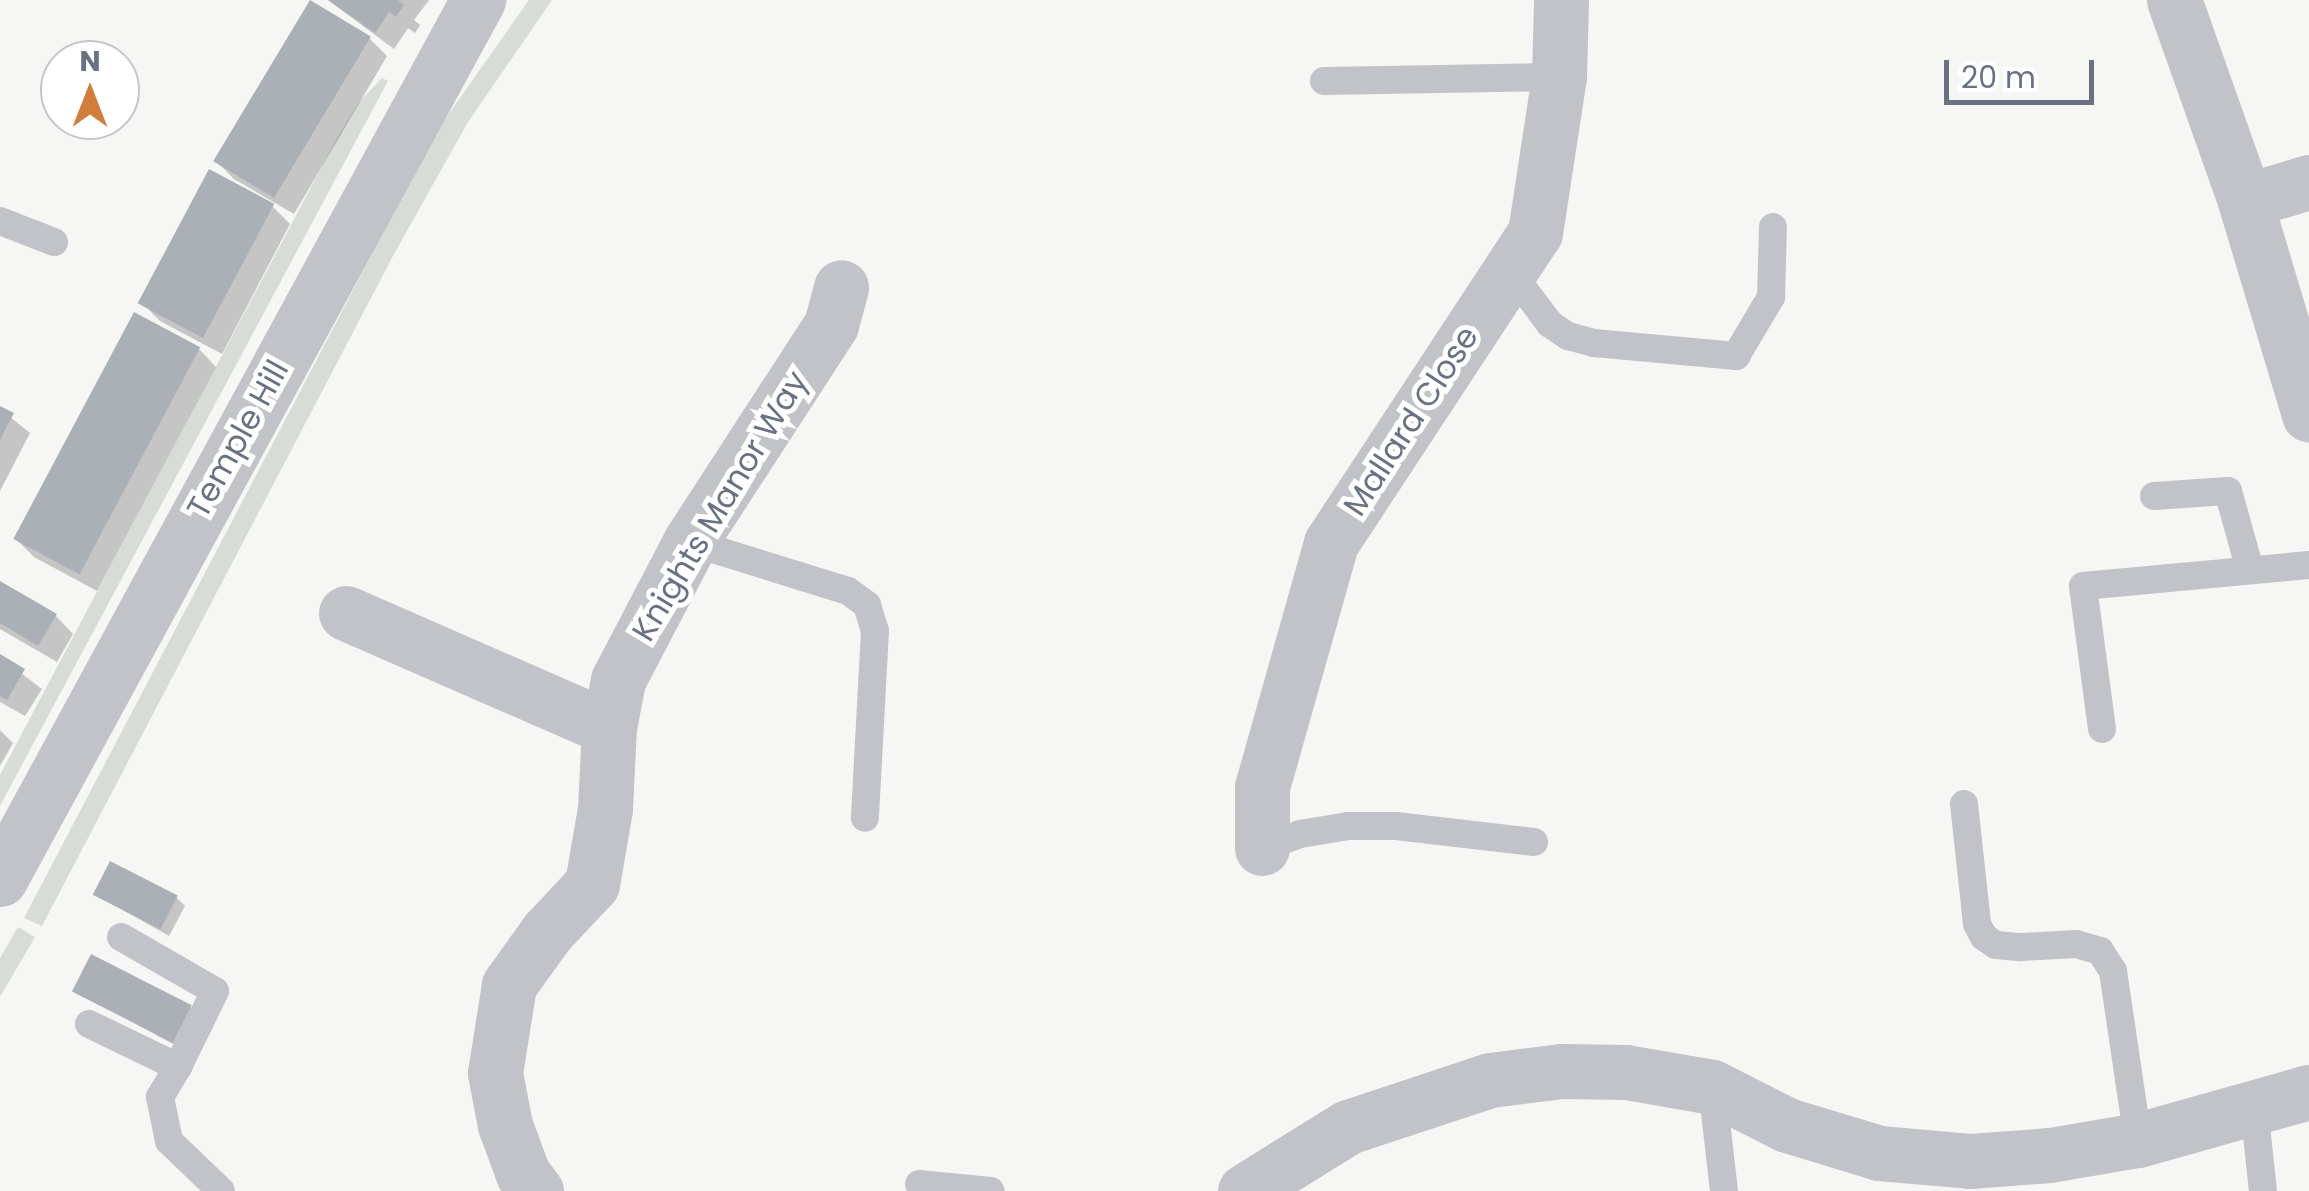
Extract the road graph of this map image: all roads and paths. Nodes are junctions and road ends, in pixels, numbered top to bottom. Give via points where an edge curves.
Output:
1 (478, 0) edge
2 (1560, 0) edge
3 (2174, 0) edge
4 (1559, 77) junction
5 (1324, 81) dead end
6 (2309, 182) edge
7 (2245, 201) junction
8 (0, 220) edge
9 (1774, 227) dead end
10 (54, 242) dead end
11 (1510, 271) junction
12 (841, 288) dead end
13 (2309, 415) edge
14 (2154, 496) dead end
15 (690, 542) junction
16 (2309, 565) edge
17 (2250, 570) junction
18 (346, 613) dead end
19 (609, 728) junction
20 (2102, 729) dead end
21 (1964, 804) dead end
22 (865, 818) dead end
23 (1534, 842) dead end
24 (1262, 848) joint
25 (0, 879) edge
26 (121, 938) dead end
27 (89, 1024) dead end
28 (178, 1067) junction
29 (1712, 1088) junction
30 (2309, 1092) edge
31 (2254, 1108) junction
32 (2138, 1140) junction
33 (919, 1184) dead end
34 (515, 1185) edge
35 (221, 1191) edge
36 (992, 1191) edge
37 (1245, 1191) edge
38 (1724, 1191) edge
39 (2262, 1191) edge

1 - 25 street, Temple Hill
2 - 4 street, Mallard Close
3 - 7 street
4 - 5 lane
4 - 11 street, Mallard Close via 1535,233
6 - 7 street
7 - 13 street
8 - 10 lane
9 - 11 lane via 1772,297 1736,356 1568,336 1550,324
11 - 24 street, Mallard Close via 1331,543 1262,786
12 - 15 street, Knights Manor Way via 830,325
14 - 17 lane via 2228,491
15 - 19 street, Knights Manor Way via 618,680
15 - 22 lane via 848,591 867,605 875,631
16 - 17 lane
17 - 20 lane via 2083,586
18 - 19 street
19 - 34 street, Knights Manor Way via 592,884 509,985 500,1028 495,1074
21 - 32 lane via 1976,924 1984,936 1996,945 2088,947 2100,951 2113,972
23 - 24 lane via 1349,826
26 - 28 lane via 214,991
27 - 28 lane
28 - 35 lane via 160,1096 169,1142
29 - 32 street via 1787,1125 1879,1153 1970,1161
29 - 37 street via 1626,1072 1490,1080 1348,1127
29 - 38 lane
30 - 31 street
31 - 32 street
31 - 39 lane
33 - 36 lane

